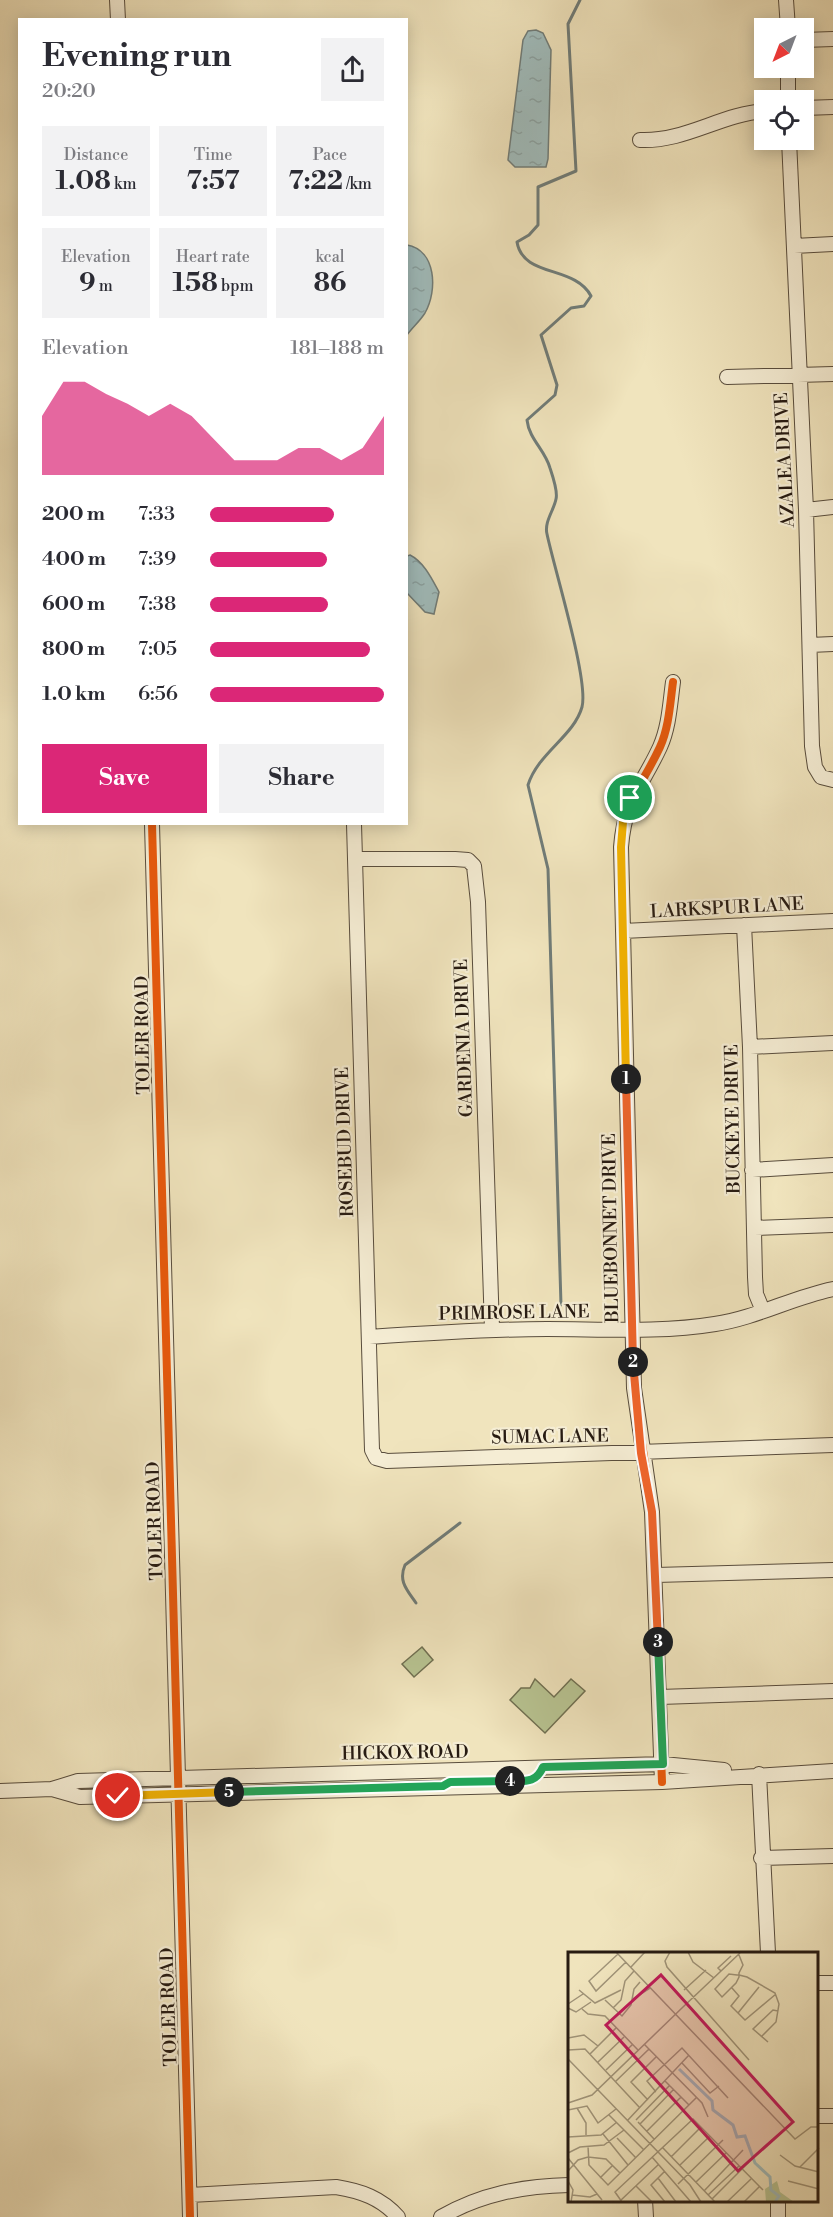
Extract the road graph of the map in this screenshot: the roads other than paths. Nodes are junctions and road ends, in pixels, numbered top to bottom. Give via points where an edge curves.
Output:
1 (117, 0) edge
2 (786, 0) edge
3 (118, 18) edge
4 (787, 18) edge
5 (833, 39) edge
6 (814, 40) edge
7 (833, 107) edge
8 (814, 108) edge
9 (754, 113) edge
10 (640, 140) dead end
11 (789, 150) edge
12 (833, 244) edge
13 (794, 246) junction
14 (833, 374) edge
15 (799, 376) junction
16 (727, 377) dead end
17 (833, 507) edge
18 (806, 510) junction
19 (833, 644) edge
20 (810, 645) junction
21 (673, 682) dead end
22 (827, 778) edge
23 (152, 825) edge
24 (354, 825) edge
25 (355, 859) junction
26 (833, 921) edge
27 (744, 925) junction
28 (623, 931) junction
29 (833, 1042) edge
30 (750, 1047) junction
31 (833, 1165) edge
32 (752, 1170) junction
33 (833, 1225) edge
34 (754, 1228) junction
35 (833, 1289) edge
36 (763, 1311) junction
37 (492, 1329) junction
38 (632, 1329) junction
39 (369, 1337) junction
40 (833, 1444) edge
41 (641, 1453) junction
42 (376, 1458) joint
43 (833, 1570) edge
44 (656, 1575) junction
45 (833, 1691) edge
46 (660, 1697) junction
47 (663, 1764) junction
48 (543, 1767) junction
49 (418, 1770) junction
50 (833, 1771) edge
51 (759, 1774) junction
52 (178, 1778) junction
53 (662, 1782) junction
54 (419, 1786) junction
55 (443, 1786) junction
56 (52, 1789) junction
57 (0, 1791) edge
58 (179, 1794) junction
59 (833, 1856) edge
60 (761, 1858) junction
61 (768, 1952) edge
62 (568, 2185) edge
63 (190, 2195) junction
64 (645, 2202) edge
65 (190, 2217) edge
66 (398, 2217) edge
67 (441, 2217) edge
68 (646, 2217) edge

1 - 3 street
2 - 4 street
5 - 6 street
7 - 8 street
9 - 10 street via 659,141
11 - 13 street, AZALEA DRIVE
12 - 13 street
13 - 15 street, AZALEA DRIVE
14 - 15 street
15 - 16 street
15 - 18 street, AZALEA DRIVE
17 - 18 street
18 - 20 street, AZALEA DRIVE
19 - 20 street
20 - 22 street, AZALEA DRIVE via 812,746 815,767
21 - 28 street, BLUEBONNET DRIVE via 668,725 660,747 630,798 623,822
23 - 52 street, TOLER ROAD
24 - 25 street, ROSEBUD DRIVE
25 - 37 street, GARDENIA DRIVE via 455,859 474,866
25 - 39 street, ROSEBUD DRIVE
26 - 27 street, LARKSPUR LANE
27 - 28 street, LARKSPUR LANE
27 - 30 street, BUCKEYE DRIVE
28 - 38 street, BLUEBONNET DRIVE
29 - 30 street
30 - 32 street, BUCKEYE DRIVE
31 - 32 street
32 - 34 street, BUCKEYE DRIVE
33 - 34 street
34 - 36 street, BUCKEYE DRIVE via 756,1294
35 - 36 street, PRIMROSE LANE
36 - 38 street, PRIMROSE LANE via 713,1325
37 - 38 street, PRIMROSE LANE
37 - 39 street, PRIMROSE LANE
38 - 41 street, BLUEBONNET DRIVE
39 - 42 street, ROSEBUD DRIVE via 372,1450
40 - 41 street, SUMAC LANE
41 - 42 street, SUMAC LANE via 387,1461
41 - 44 street, BLUEBONNET DRIVE via 652,1512
43 - 44 street
44 - 46 street, BLUEBONNET DRIVE
45 - 46 street
46 - 47 street, BLUEBONNET DRIVE
47 - 48 street, HICKOX ROAD
47 - 51 street, HICKOX ROAD
47 - 53 street, BLUEBONNET DRIVE
48 - 49 street, HICKOX ROAD
48 - 55 street via 533,1780 450,1782
49 - 52 street, HICKOX ROAD
49 - 54 street
50 - 51 street, HICKOX ROAD
51 - 53 street, HICKOX ROAD
51 - 60 street
52 - 56 street, HICKOX ROAD via 78,1781
52 - 58 street, TOLER ROAD
53 - 55 street, HICKOX ROAD
54 - 55 street, HICKOX ROAD
54 - 58 street, HICKOX ROAD
56 - 57 street, HICKOX ROAD
56 - 58 street, HICKOX ROAD via 80,1797
58 - 63 street, TOLER ROAD
59 - 60 street
60 - 61 street
62 - 67 street via 505,2191 475,2199
63 - 65 street, TOLER ROAD
63 - 66 street via 336,2187 380,2200
64 - 68 street

